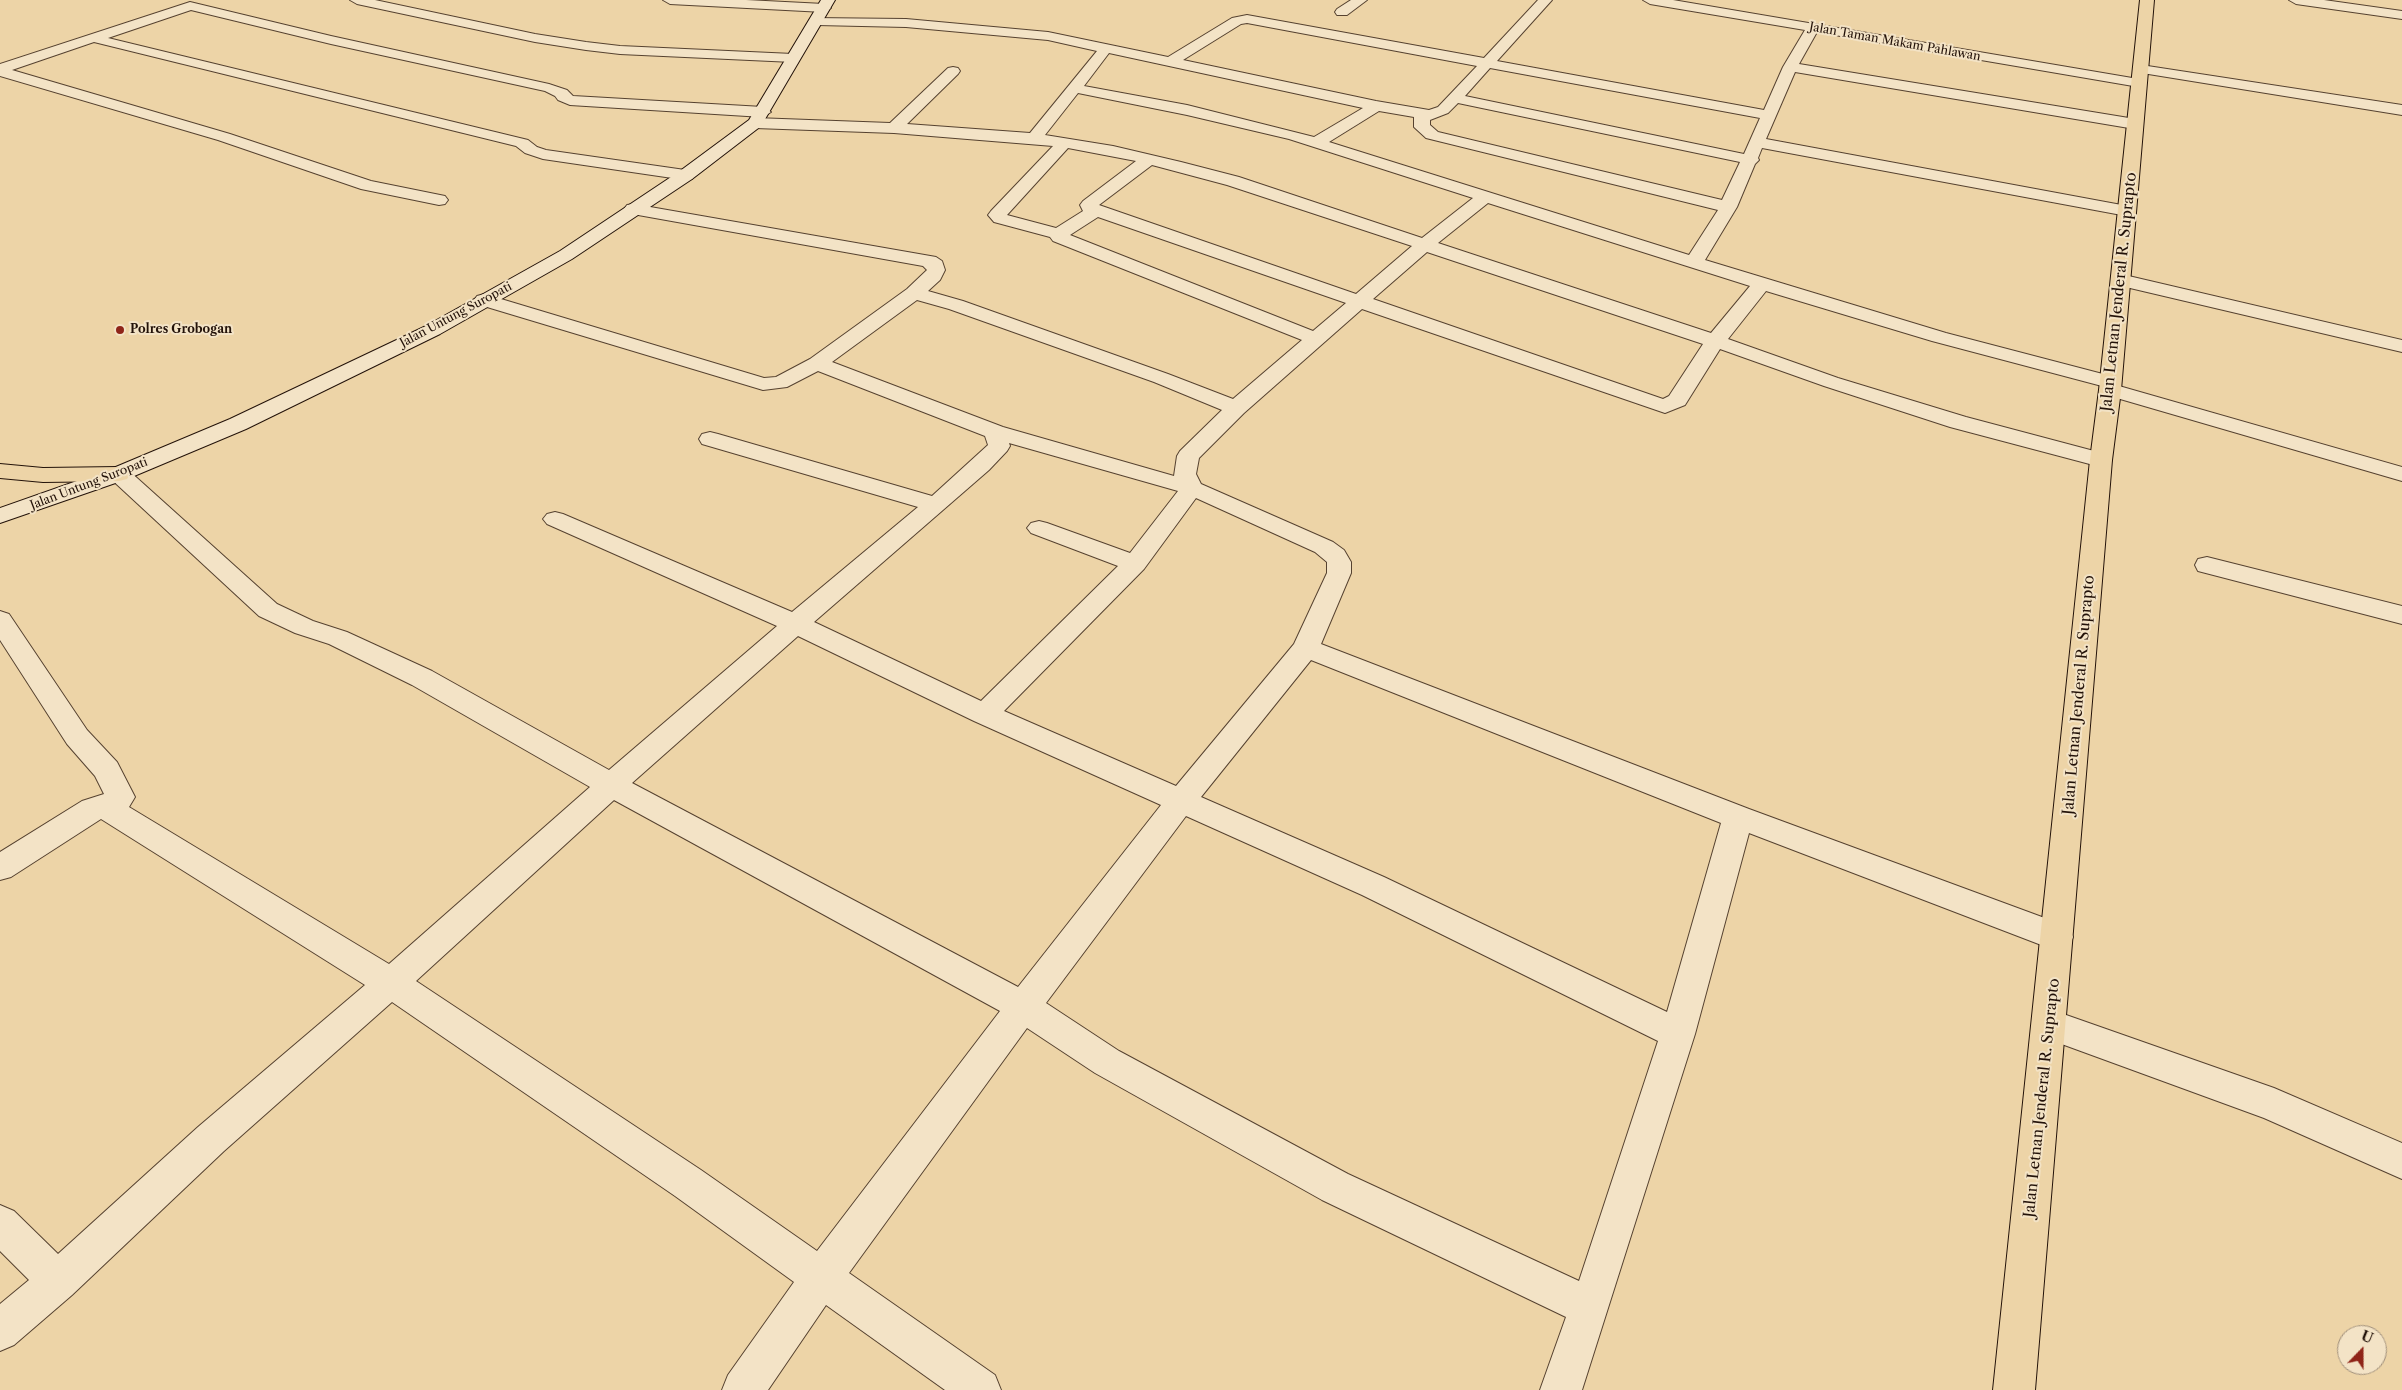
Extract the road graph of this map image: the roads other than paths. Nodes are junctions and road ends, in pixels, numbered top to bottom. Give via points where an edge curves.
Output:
1 (207, 0) edge
2 (357, 0) edge
3 (670, 0) edge
4 (1360, 0) edge
5 (1545, 0) edge
6 (1650, 0) edge
7 (2147, 0) edge
8 (2296, 0) edge
9 (1692, 3) edge
10 (190, 6) junction
11 (1754, 6) dead end
12 (823, 10) edge
13 (1342, 12) dead end
14 (2402, 15) edge
15 (1744, 17) junction
16 (1813, 28) junction
17 (93, 38) junction
18 (1106, 48) junction
19 (793, 58) junction
20 (1172, 62) junction
21 (1486, 63) junction
22 (1790, 67) junction
23 (0, 70) edge
24 (953, 71) dead end
25 (2140, 76) junction
26 (1073, 88) junction
27 (1456, 98) junction
28 (1376, 106) junction
29 (2402, 110) edge
30 (1422, 115) junction
31 (1768, 115) junction
32 (759, 117) junction
33 (2135, 124) junction
34 (894, 128) junction
35 (1034, 138) junction
36 (1065, 142) junction
37 (1316, 142) junction
38 (1758, 142) junction
39 (1149, 159) junction
40 (1751, 160) junction
41 (686, 175) junction
42 (1486, 196) junction
43 (439, 200) dead end
44 (1728, 207) junction
45 (633, 209) junction
46 (1096, 210) junction
47 (2127, 211) junction
48 (1060, 234) junction
49 (1424, 245) junction
50 (1694, 262) junction
51 (2120, 280) junction
52 (1762, 284) junction
53 (914, 293) junction
54 (484, 300) junction
55 (1360, 301) junction
56 (1317, 338) junction
57 (1715, 341) junction
58 (2402, 346) edge
59 (818, 363) junction
60 (2110, 386) junction
61 (1236, 408) junction
62 (995, 432) junction
63 (710, 439) dead end
64 (2101, 460) junction
65 (0, 472) edge
66 (2402, 474) edge
67 (124, 480) junction
68 (1192, 488) junction
69 (936, 505) junction
70 (0, 516) edge
71 (556, 519) dead end
72 (1039, 528) dead end
73 (1136, 563) junction
74 (2207, 565) dead end
75 (2402, 615) edge
76 (0, 620) edge
77 (796, 624) junction
78 (1306, 648) junction
79 (984, 714) junction
80 (611, 785) junction
81 (1180, 801) junction
82 (107, 808) junction
83 (1738, 817) junction
84 (0, 868) edge
85 (2057, 937) junction
86 (391, 984) junction
87 (1023, 1007) junction
88 (2049, 1024) junction
89 (1678, 1034) junction
90 (2402, 1161) edge
91 (0, 1224) edge
92 (820, 1279) junction
93 (58, 1281) junction
94 (1590, 1307) junction
95 (0, 1331) edge
96 (743, 1390) edge
97 (980, 1390) edge
98 (1561, 1390) edge
99 (2014, 1390) edge

1 - 10 street
2 - 19 street via 586,46
3 - 12 street
4 - 13 street
5 - 21 street
6 - 9 street, Jalan Taman Makam Pahlawan
7 - 25 main road, Jalan Letnan Jenderal R. Suprapto
8 - 14 street
9 - 15 street, Jalan Taman Makam Pahlawan
10 - 17 street
10 - 32 street via 549,88 562,92 562,97 570,100
11 - 15 street
12 - 18 street via 1048,36
12 - 19 street, Jalan Untung Suropati
15 - 16 street, Jalan Taman Makam Pahlawan
16 - 22 street
16 - 25 street, Jalan Taman Makam Pahlawan
17 - 23 street
17 - 41 street via 522,143 543,154
18 - 20 street
18 - 26 street
19 - 32 street, Jalan Untung Suropati
20 - 21 street via 1237,21 1247,19
20 - 28 street
21 - 27 street
21 - 31 street
22 - 31 street
22 - 33 street
23 - 43 street via 224,137 367,185
24 - 34 street
25 - 29 street, Jalan Taman Makam Pahlawan
25 - 33 main road, Jalan Letnan Jenderal R. Suprapto
26 - 35 street
26 - 37 street via 1187,110
27 - 30 street via 1443,110
27 - 40 street
28 - 30 street
28 - 37 street
30 - 44 street via 1422,128 1432,135
31 - 38 street
32 - 34 street
32 - 41 street, Jalan Untung Suropati
33 - 47 main road, Jalan Letnan Jenderal R. Suprapto
34 - 35 street
35 - 36 street
36 - 39 street
36 - 48 street via 997,212 1000,218
37 - 42 street
38 - 40 street
38 - 47 street
39 - 46 street via 1090,205
39 - 49 street via 1233,181
40 - 44 street
41 - 45 street, Jalan Untung Suropati
42 - 49 street
42 - 50 street
44 - 50 street
45 - 53 street via 929,261 936,270
45 - 54 street, Jalan Untung Suropati via 566,255
46 - 48 street
46 - 55 street
47 - 51 main road, Jalan Letnan Jenderal R. Suprapto
48 - 56 street via 1061,239
49 - 55 street
49 - 57 street
50 - 52 street
51 - 58 street
51 - 60 main road, Jalan Letnan Jenderal R. Suprapto
52 - 57 street
52 - 60 street
53 - 59 street
53 - 61 street via 956,304
54 - 59 street via 763,384 780,383
54 - 67 street, Jalan Untung Suropati via 433,330
55 - 56 street
55 - 57 street via 1662,406 1677,400
56 - 61 street
57 - 64 street via 1958,422
59 - 62 street
60 - 64 main road, Jalan Letnan Jenderal R. Suprapto
60 - 66 street
61 - 68 street via 1188,456 1185,474
62 - 68 street
62 - 69 street via 999,446
63 - 69 street
64 - 85 main road, Jalan Letnan Jenderal R. Suprapto
65 - 67 main road
67 - 70 street, Jalan Untung Suropati
67 - 80 street via 268,610 338,638 422,678
68 - 73 street
68 - 78 street via 1324,547 1335,555 1340,573
69 - 77 street
71 - 77 street
72 - 73 street
73 - 79 street
74 - 75 street
76 - 82 street via 77,737 107,770 120,796
77 - 79 street
77 - 80 street
78 - 81 street
78 - 83 street
79 - 81 street
80 - 86 street
80 - 87 street
81 - 87 street
81 - 89 street via 1373,886
82 - 84 street via 93,809
82 - 86 street
83 - 85 street
83 - 89 street
85 - 88 main road, Jalan Letnan Jenderal R. Suprapto
86 - 92 street via 688,1183
86 - 93 street via 211,1139
87 - 92 street
87 - 94 street via 1108,1062 1335,1187
88 - 90 street via 2274,1105
88 - 99 main road, Jalan Letnan Jenderal R. Suprapto
89 - 94 street
91 - 93 street
92 - 96 street
92 - 97 street
93 - 95 street
94 - 98 street

